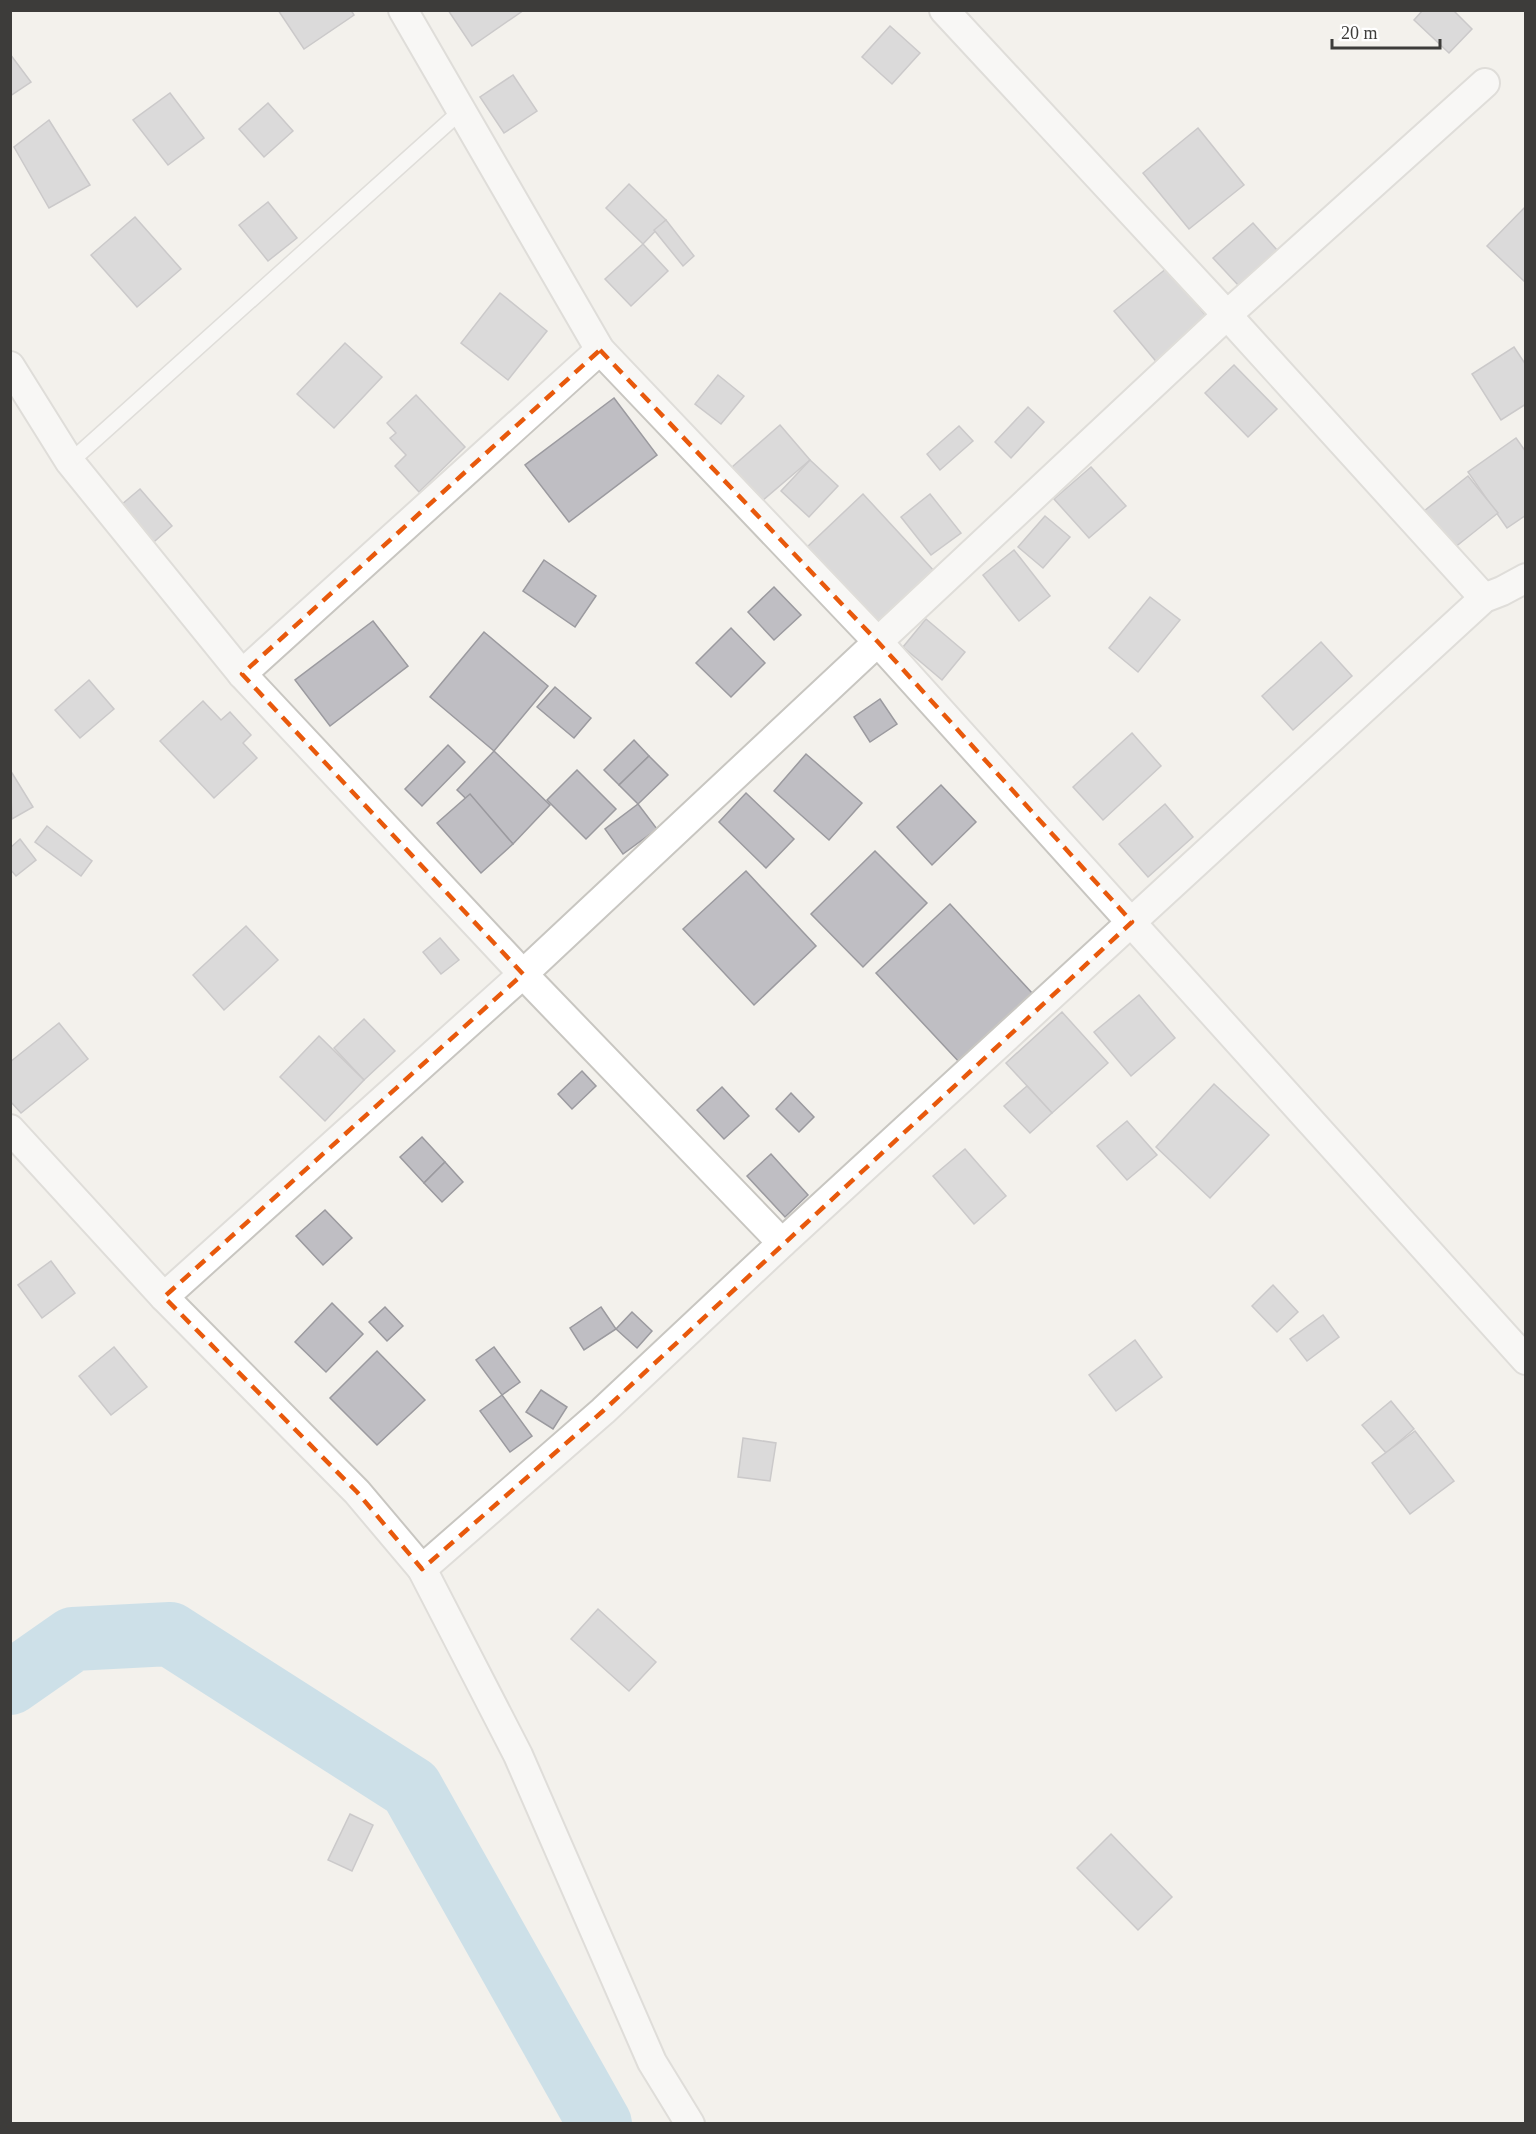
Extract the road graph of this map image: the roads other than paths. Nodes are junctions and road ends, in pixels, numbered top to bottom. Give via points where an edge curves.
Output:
1 (403, 10) edge
2 (944, 10) edge
3 (1485, 83) dead end
4 (461, 111) junction
5 (1227, 315) junction
6 (600, 350) junction
7 (10, 366) edge
8 (70, 462) junction
9 (1526, 578) edge
10 (1484, 598) junction
11 (878, 642) junction
12 (242, 674) junction
13 (1131, 922) junction
14 (523, 974) junction
15 (10, 1129) edge
16 (782, 1243) junction
17 (164, 1298) junction
18 (1526, 1360) edge
19 (422, 1569) junction
20 (690, 2124) edge

1 - 4 street
2 - 5 street
3 - 5 street
4 - 6 street
4 - 8 lane
5 - 10 street
5 - 11 street
6 - 11 street
6 - 12 street
7 - 8 street
8 - 12 street
9 - 10 street
10 - 13 street
11 - 13 street
11 - 14 street
12 - 14 street
13 - 16 street
13 - 18 street
14 - 16 street
14 - 17 street
15 - 17 street
16 - 19 street via 603,1411
17 - 19 street via 357,1492
19 - 20 street via 518,1755 652,2062

